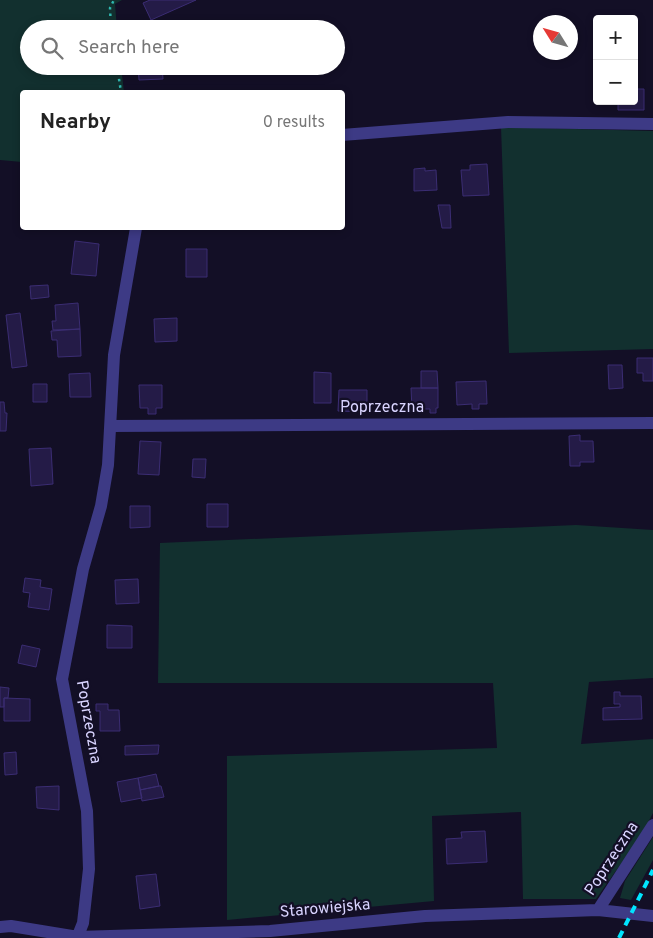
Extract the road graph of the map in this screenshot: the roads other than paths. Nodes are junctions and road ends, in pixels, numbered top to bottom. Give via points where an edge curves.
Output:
1 (653, 124) edge
2 (345, 135) edge
3 (136, 230) edge
4 (653, 423) edge
5 (111, 426) junction
6 (653, 825) edge
7 (598, 910) junction
8 (653, 916) edge
9 (0, 927) edge
10 (78, 937) edge

1 - 2 street via 508,122
3 - 5 street, Poprzeczna via 114,355
4 - 5 street, Poprzeczna
5 - 10 street, Poprzeczna via 108,465 83,568 62,678 87,811 89,869 84,923
6 - 7 street, Poprzeczna
7 - 8 street, Starowiejska
7 - 10 street, Starowiejska via 425,916 222,933
9 - 10 street, Starowiejska

